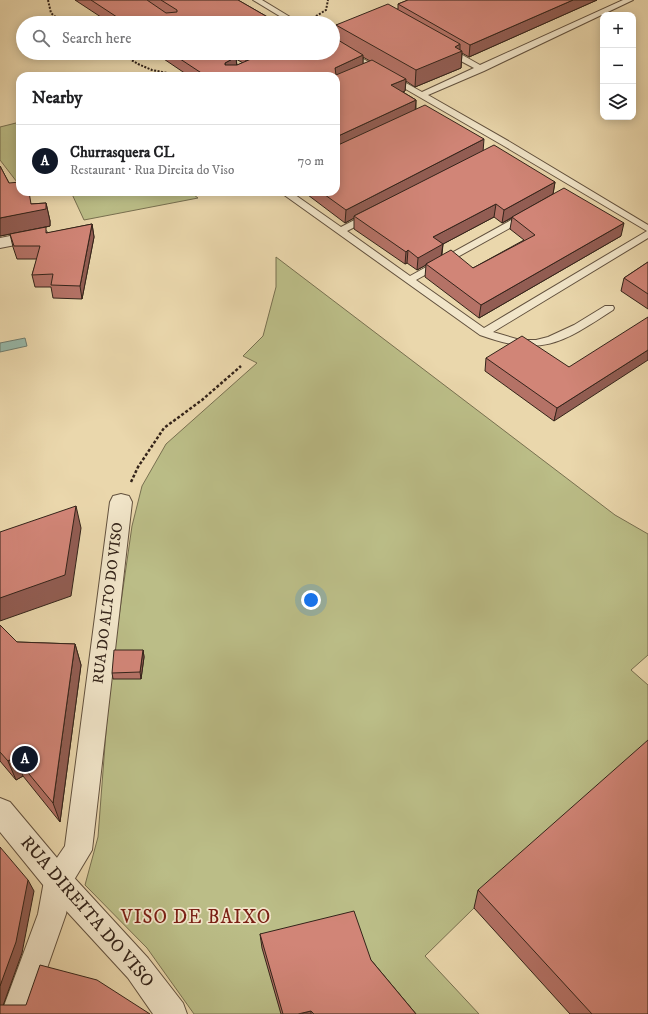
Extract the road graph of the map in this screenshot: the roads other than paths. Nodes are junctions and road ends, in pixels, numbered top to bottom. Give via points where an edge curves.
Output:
1 (256, 0) edge
2 (629, 0) edge
3 (284, 16) edge
4 (362, 21) edge
5 (340, 30) edge
6 (439, 45) edge
7 (340, 49) edge
8 (481, 69) junction
9 (422, 95) junction
10 (291, 196) edge
11 (530, 212) edge
12 (375, 213) edge
13 (648, 228) edge
14 (57, 231) edge
15 (340, 231) junction
16 (648, 234) edge
17 (0, 243) edge
18 (408, 280) junction
19 (608, 308) dead end
20 (484, 333) junction
21 (121, 502) road end
22 (0, 811) edge
23 (58, 882) junction
24 (16, 1014) edge
25 (172, 1014) edge

1 - 3 lane
2 - 8 lane
4 - 5 lane
6 - 8 lane
7 - 9 lane via 369,69
8 - 9 lane
9 - 13 lane via 435,107
10 - 15 lane
11 - 18 lane
12 - 15 lane
14 - 17 street
15 - 18 lane
16 - 20 lane
18 - 20 lane
19 - 20 lane via 560,338 537,344 515,343
21 - 23 street, RUA DO ALTO DO VISO via 78,850
22 - 23 street, RUA DIREITA DO VISO
23 - 24 street via 52,914
23 - 25 street, RUA DIREITA DO VISO via 138,968

